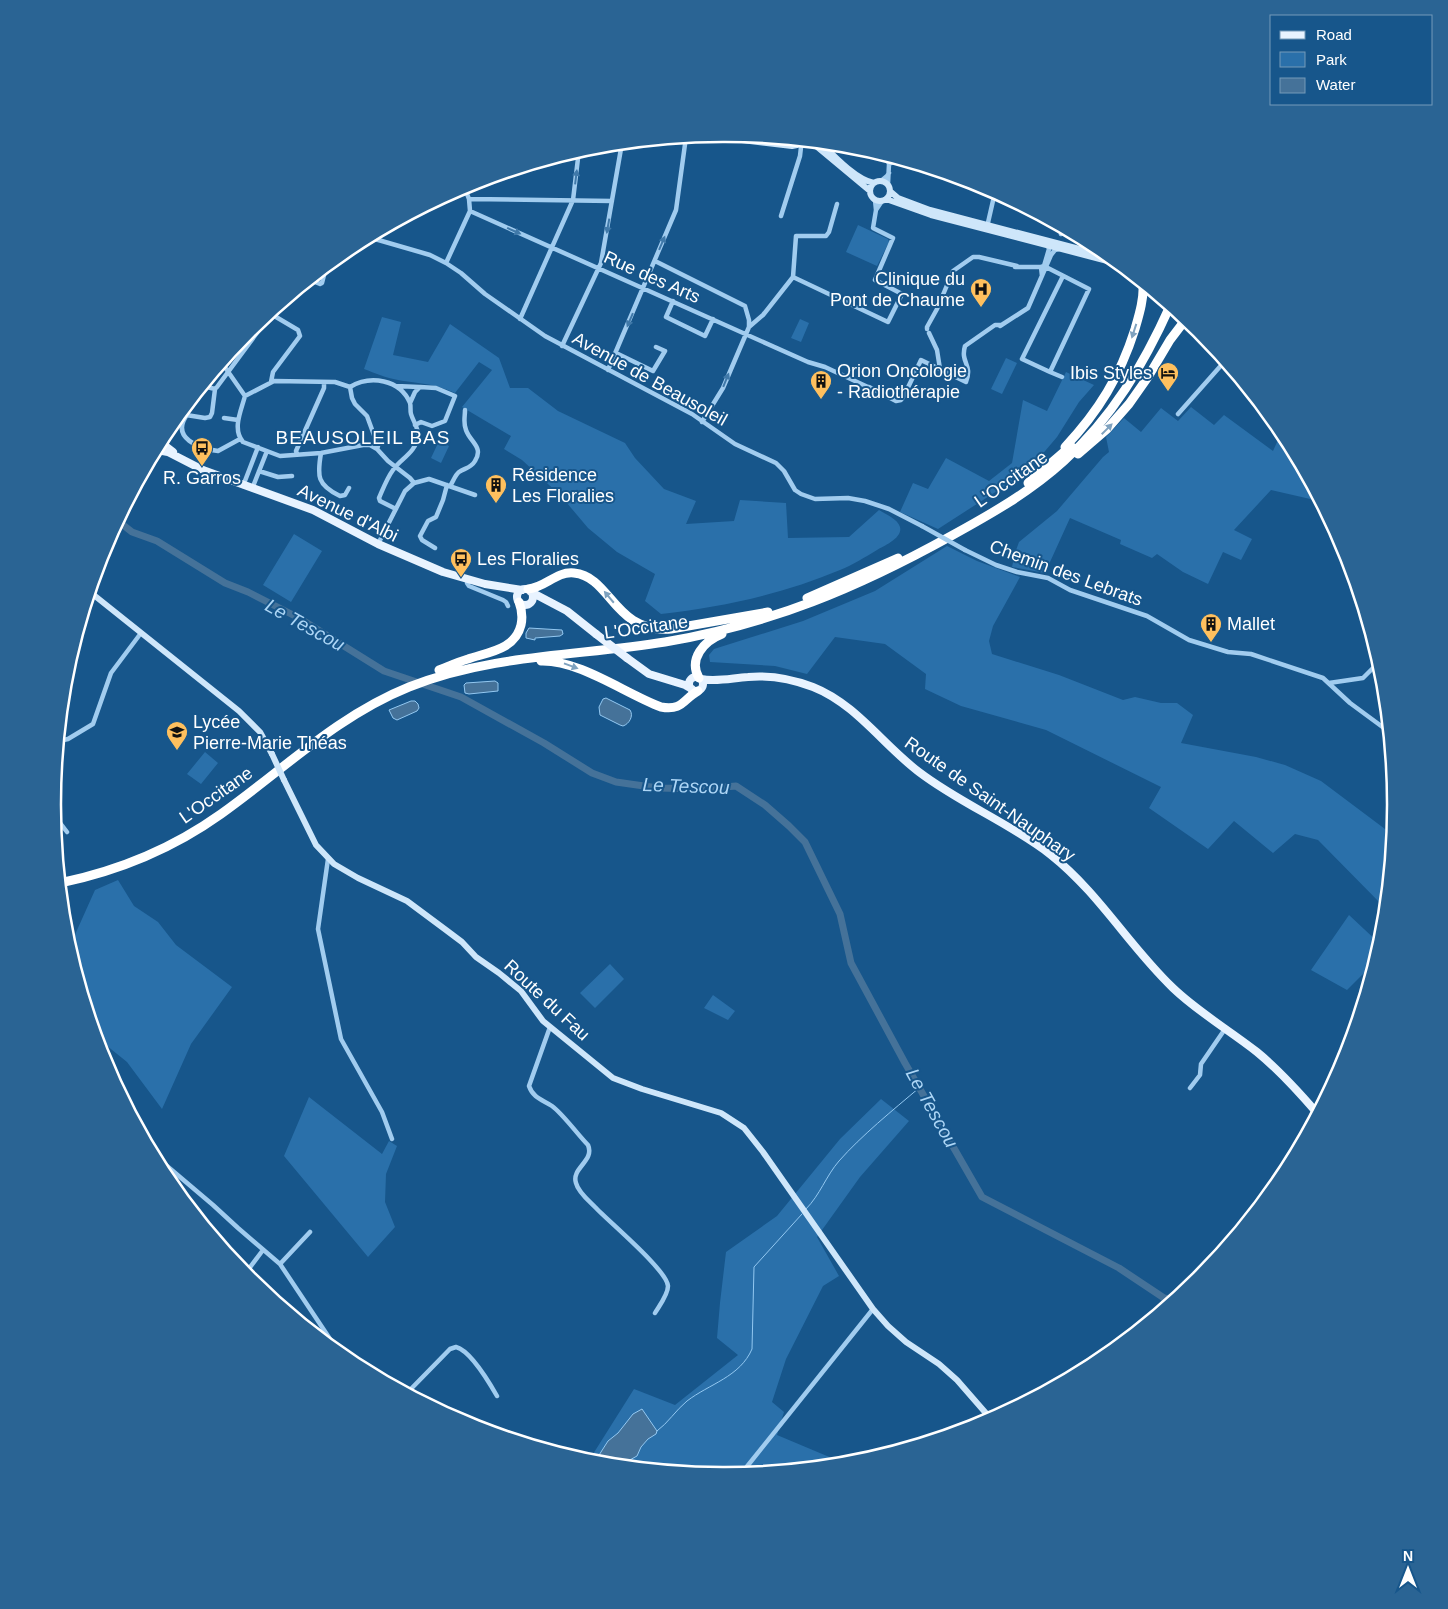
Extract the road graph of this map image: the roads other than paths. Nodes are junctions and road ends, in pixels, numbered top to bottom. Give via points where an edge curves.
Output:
1 (685, 143) edge
2 (768, 143) edge
3 (793, 145) edge
4 (801, 146) edge
5 (817, 148) edge
6 (823, 149) edge
7 (621, 150) edge
8 (828, 150) edge
9 (578, 158) edge
10 (838, 159) junction
11 (888, 162) edge
12 (888, 173) junction
13 (878, 182) junction
14 (888, 184) junction
15 (870, 191) junction
16 (891, 192) junction
17 (467, 193) edge
18 (469, 199) junction
19 (993, 199) edge
20 (573, 200) junction
21 (881, 200) junction
22 (612, 201) junction
23 (836, 204) dead end
24 (470, 211) junction
25 (781, 216) dead end
26 (947, 220) junction
27 (988, 225) junction
28 (378, 240) edge
29 (1049, 247) junction
30 (551, 248) junction
31 (1059, 249) junction
32 (1091, 252) edge
33 (1091, 253) edge
34 (1101, 259) edge
35 (655, 261) junction
36 (446, 263) junction
37 (599, 269) junction
38 (1043, 269) junction
39 (1063, 276) junction
40 (792, 277) junction
41 (644, 288) junction
42 (1142, 291) edge
43 (673, 301) junction
44 (1162, 307) edge
45 (1167, 312) edge
46 (276, 316) edge
47 (520, 319) junction
48 (713, 319) junction
49 (1181, 325) edge
50 (748, 327) junction
51 (746, 333) junction
52 (253, 338) edge
53 (562, 346) junction
54 (656, 347) dead end
55 (616, 353) junction
56 (1221, 367) edge
57 (226, 368) edge
58 (940, 369) junction
59 (608, 370) junction
60 (229, 372) junction
61 (1050, 372) junction
62 (1062, 377) dead end
63 (271, 382) junction
64 (324, 382) junction
65 (396, 386) junction
66 (350, 387) junction
67 (420, 387) junction
68 (209, 388) edge
69 (215, 389) junction
70 (245, 396) junction
71 (410, 404) junction
72 (465, 410) dead end
73 (1178, 414) dead end
74 (187, 415) edge
75 (224, 418) dead end
76 (238, 420) junction
77 (702, 422) junction
78 (182, 423) edge
79 (415, 425) junction
80 (240, 439) junction
81 (375, 439) junction
82 (367, 445) junction
83 (258, 447) junction
84 (377, 448) junction
85 (267, 450) junction
86 (164, 451) edge
87 (322, 453) junction
88 (297, 454) junction
89 (1051, 465) junction
90 (396, 466) junction
91 (259, 471) junction
92 (292, 476) dead end
93 (1041, 480) junction
94 (321, 483) junction
95 (414, 483) junction
96 (449, 485) junction
97 (243, 486) junction
98 (315, 487) dead end
99 (349, 488) dead end
100 (252, 489) junction
101 (475, 495) dead end
102 (396, 509) junction
103 (922, 526) joint
104 (378, 544) junction
105 (435, 548) dead end
106 (468, 580) junction
107 (505, 588) junction
108 (527, 590) junction
109 (95, 596) edge
110 (547, 600) junction
111 (518, 601) junction
112 (530, 603) junction
113 (508, 606) dead end
114 (768, 615) junction
115 (141, 633) junction
116 (488, 664) junction
117 (1372, 669) edge
118 (434, 674) junction
119 (697, 679) junction
120 (721, 680) junction
121 (670, 681) junction
122 (1329, 683) junction
123 (403, 686) junction
124 (697, 689) junction
125 (1382, 726) edge
126 (65, 740) edge
127 (62, 825) edge
128 (67, 832) dead end
129 (328, 859) junction
130 (66, 876) edge
131 (66, 882) edge
132 (550, 1027) junction
133 (1225, 1029) junction
134 (1190, 1088) dead end
135 (1313, 1108) edge
136 (392, 1139) dead end
137 (171, 1170) edge
138 (310, 1232) dead end
139 (263, 1250) junction
140 (280, 1264) junction
141 (250, 1267) edge
142 (873, 1309) junction
143 (655, 1314) dead end
144 (322, 1329) joint
145 (325, 1333) edge
146 (412, 1388) edge
147 (497, 1396) dead end
148 (986, 1413) edge
149 (747, 1466) edge

35 -> 1 street via 676,210
2 - 3 street
4 - 25 street
5 - 15 street
6 - 10 street
7 - 22 street
8 - 10 street
20 -> 9 street
10 - 13 street via 866,180
11 - 12 street
12 - 13 street
12 - 14 street
13 - 14 street
13 - 15 street
14 - 16 street
15 - 21 street via 871,196
16 - 21 street
16 - 27 street via 898,198 930,210
17 - 18 street
18 - 20 street
18 - 24 street
19 - 27 street
20 - 22 street
20 - 30 street
21 - 26 street
21 - 40 street via 874,228 893,238 875,280 902,294 888,322
22 -> 37 street
23 - 40 street via 826,236 796,236
24 -> 30 street, Rue des Arts
24 - 36 street
26 - 27 street
26 - 29 street
27 - 32 street
28 - 36 street, Avenue de Beausoleil
29 - 31 street
29 - 33 street via 1056,244
29 - 38 street
30 - 37 street, Rue des Arts
30 - 47 street
31 - 34 street
31 - 38 street via 1053,252
35 - 41 street
35 - 50 street via 745,306
36 - 47 street, Avenue de Beausoleil
37 - 41 street, Rue des Arts
37 - 53 street
38 - 39 street
38 - 58 street via 1028,308 965,346 964,360 970,374 966,382
38 - 58 street via 976,256 953,271 927,327 937,350
39 - 61 street via 1089,289
39 - 61 street via 1022,359
40 - 50 street via 763,315
41 - 43 street, Rue des Arts
41 -> 55 street
42 -> 89 highway via 1138,319 1115,378 1094,414
43 - 48 street, Rue des Arts
43 - 48 street via 666,317 705,336
44 - 89 highway, L'Occitane via 1140,356 1114,396 1080,438
45 - 93 highway, L'Occitane via 1149,350 1113,407 1082,443
46 - 63 street via 298,330 300,336 274,372
47 - 53 street, Avenue de Beausoleil
48 - 51 street, Rue des Arts
93 -> 49 highway via 1094,442 1119,417
50 - 51 street
51 - 58 street, Rue des Arts via 896,401 904,396 921,360
77 -> 51 street via 720,396
52 - 60 street
53 - 59 street, Avenue de Beausoleil
54 - 55 street via 664,350 653,372
55 - 59 street
56 - 73 street
57 - 60 street
59 - 77 street, Avenue de Beausoleil
60 - 69 street
60 - 70 street
61 - 62 street
63 - 64 street
63 - 70 street
64 - 66 street
64 - 88 street
65 - 66 street via 371,380
65 - 67 street
65 - 71 street
66 - 81 street via 354,404 365,413
67 - 71 street
67 - 79 street via 436,388 457,398 445,421 432,426 421,422
68 - 69 street
69 - 74 street via 210,417
70 - 76 street
71 - 79 street
72 - 96 street via 464,427 478,453 475,462 457,474
75 - 76 street
76 - 80 street
77 - 103 street, Avenue de Beausoleil via 735,444 776,463 801,494 815,499 865,501
78 - 80 street via 182,431 196,446 218,451
79 - 90 street via 418,439 408,457
80 - 83 street
81 - 82 street
81 - 84 street
82 - 84 street
82 - 87 street
83 - 85 street
83 - 97 street
84 - 90 street
85 - 88 street via 280,456
85 - 91 street
86 - 97 main road, Avenue d'Albi
87 - 88 street
87 - 94 street via 318,472
89 - 114 highway, L'Occitane via 992,507 894,561
90 - 95 street
90 - 102 street via 378,498
91 - 92 street via 278,478
91 - 100 street
93 - 114 highway, L'Occitane via 987,516 897,566 834,594
94 - 98 street
94 - 99 street via 340,496
95 - 96 street via 429,478
95 - 102 street via 405,491
96 - 101 street
96 - 105 street via 436,517 428,521 420,536
97 - 100 main road, Avenue d'Albi
100 - 104 main road, Avenue d'Albi via 313,510
102 - 104 street
103 - 122 street, Chemin des Lebrats, bridge via 996,565 1048,578 1070,590 1147,616 1189,640 1228,652 1252,654 1323,678
104 - 106 main road, Avenue d'Albi
106 - 107 main road, Avenue d'Albi
106 - 113 street via 469,586 503,600
107 - 108 main road, Avenue d'Albi
107 - 111 main road
108 - 110 main road, Route de Saint-Nauphary
108 - 111 main road via 518,594
108 - 112 main road via 533,598
114 -> 108 highway via 660,629 642,625 625,615 597,584 580,574 560,575
109 - 115 street, Route du Fau
110 - 112 main road
110 - 121 main road, Route de Saint-Nauphary, bridge via 567,611 649,674
111 - 112 main road via 526,605
111 - 118 highway via 523,615 521,627 510,643
114 - 116 highway, L'Occitane via 719,631 666,642
114 - 118 highway, L'Occitane via 665,636 487,658
114 - 119 highway via 707,642 696,662
115 - 126 street via 111,672 93,724
115 - 129 street, Route du Fau, bridge via 239,711 260,732 309,834
116 - 118 highway, L'Occitane
116 -> 124 highway via 547,661 566,664 666,708 683,704
117 - 122 street via 1363,678
118 - 123 highway, L'Occitane
119 - 120 main road, Route de Saint-Nauphary
119 - 121 main road, Route de Saint-Nauphary
119 - 124 main road via 703,682
119 - 124 main road via 690,684
120 - 124 main road, Route de Saint-Nauphary
120 - 133 main road, Route de Saint-Nauphary via 754,676 786,679 814,687 841,702 920,772 1026,837 1064,866 1096,897 1168,983
121 - 124 main road, Route de Saint-Nauphary
122 - 125 street, Chemin des Lebrats
123 - 130 highway, L'Occitane via 370,699 338,718 183,832 127,858
123 - 131 highway, L'Occitane via 341,723 186,837 129,864
127 - 128 street
129 - 132 street, Route du Fau via 358,878 407,901 462,942 476,957 521,991
129 - 136 street via 318,929 341,1039 382,1112
132 - 142 street, Route du Fau via 613,1078 721,1113 744,1128
132 - 143 street via 529,1086 531,1092 553,1107 588,1145 589,1156 577,1172 578,1187 665,1277 668,1286
133 - 134 street via 1201,1064 1200,1075
133 - 135 main road, Route de Saint-Nauphary via 1276,1068
137 - 139 street
138 - 140 street
139 - 140 street
139 - 141 street
140 - 144 street
142 - 148 street, Route du Fau via 906,1342 940,1364
142 - 149 street
144 - 145 street
146 - 147 street via 450,1349 456,1347 472,1359

